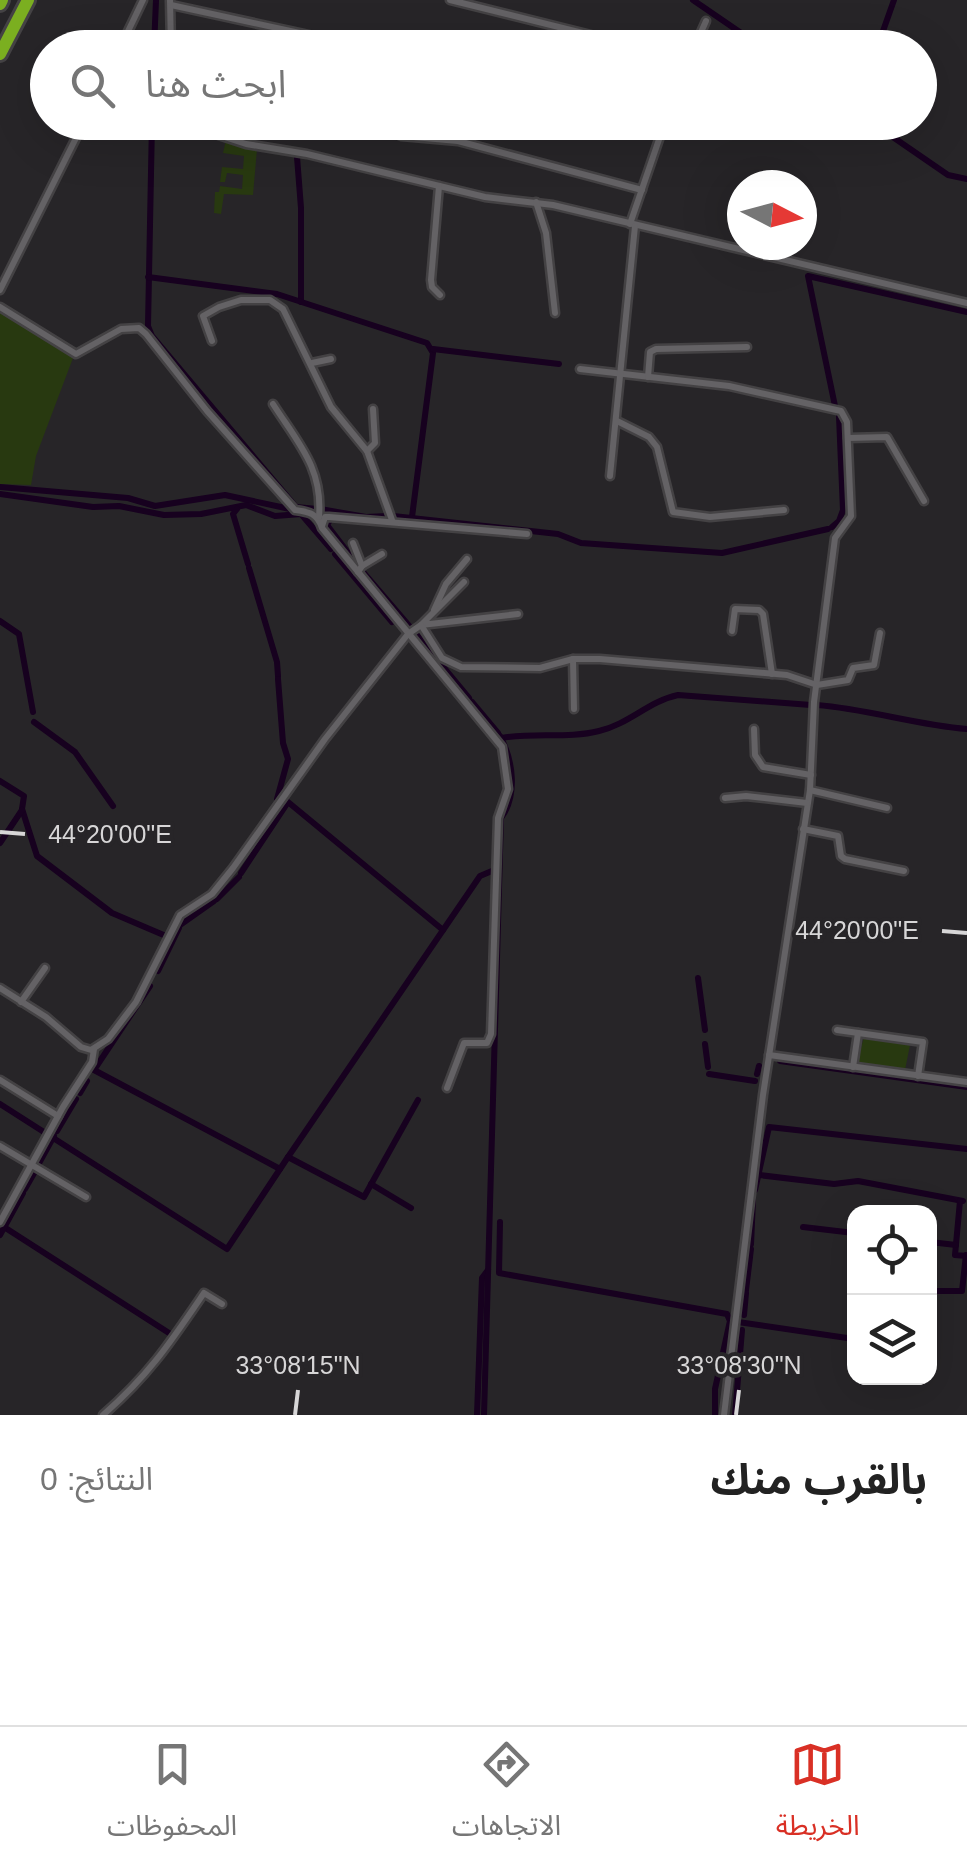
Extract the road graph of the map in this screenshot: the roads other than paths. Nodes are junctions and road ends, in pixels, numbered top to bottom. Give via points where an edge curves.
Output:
1 (28, 0) edge
2 (143, 0) edge
3 (450, 0) edge
4 (170, 3) edge
5 (706, 21) dead end
6 (129, 30) edge
7 (171, 30) edge
8 (288, 30) edge
9 (571, 30) edge
10 (702, 30) edge
11 (0, 54) edge
12 (75, 140) edge
13 (234, 140) edge
14 (447, 140) edge
15 (659, 140) edge
16 (439, 186) junction
17 (642, 190) junction
18 (536, 202) junction
19 (632, 225) junction
20 (0, 290) edge
21 (440, 294) dead end
22 (967, 303) edge
23 (0, 307) edge
24 (555, 312) dead end
25 (212, 340) dead end
26 (747, 347) dead end
27 (332, 359) dead end
28 (312, 364) junction
29 (580, 370) dead end
30 (622, 375) junction
31 (648, 378) junction
32 (272, 404) dead end
33 (373, 409) dead end
34 (617, 421) junction
35 (848, 438) junction
36 (367, 451) junction
37 (610, 476) dead end
38 (924, 502) dead end
39 (784, 510) dead end
40 (318, 518) junction
41 (392, 520) junction
42 (322, 528) junction
43 (527, 534) dead end
44 (353, 543) dead end
45 (382, 554) dead end
46 (467, 559) dead end
47 (360, 569) junction
48 (464, 582) dead end
49 (518, 614) dead end
50 (431, 616) junction
51 (421, 626) junction
52 (732, 631) dead end
53 (880, 632) dead end
54 (408, 634) junction
55 (573, 660) junction
56 (772, 674) junction
57 (818, 685) junction
58 (574, 709) dead end
59 (754, 729) dead end
60 (811, 775) junction
61 (810, 790) junction
62 (724, 798) dead end
63 (808, 803) junction
64 (887, 808) dead end
65 (804, 828) junction
66 (904, 870) dead end
67 (45, 968) dead end
68 (0, 988) edge
69 (21, 1002) junction
70 (837, 1030) dead end
71 (858, 1033) junction
72 (94, 1049) junction
73 (769, 1055) junction
74 (853, 1066) junction
75 (918, 1076) junction
76 (0, 1080) edge
77 (967, 1082) edge
78 (448, 1088) dead end
79 (58, 1116) junction
80 (0, 1146) edge
81 (30, 1164) junction
82 (86, 1198) dead end
83 (0, 1222) edge
84 (222, 1304) dead end
85 (103, 1415) edge
86 (724, 1415) edge

1 - 11 highway
2 - 6 street
3 - 9 street
4 - 7 street
4 - 8 street
5 - 10 street
12 - 20 street
13 - 16 street
14 - 17 street
15 - 17 street
16 - 18 street
16 - 21 street via 431,280
17 - 19 street
18 - 19 street
18 - 24 street
19 - 22 street
19 - 30 street
23 - 40 street via 76,354 121,329 140,328 294,510
25 - 28 street via 203,316 240,300 270,300 283,309
26 - 31 street via 656,350 650,352
27 - 28 street
28 - 36 street via 331,408
29 - 30 street
30 - 31 street
30 - 34 street
31 - 35 street via 730,386 841,411
32 - 40 street via 314,468
33 - 36 street via 376,444
34 - 37 street
34 - 39 street via 657,447 673,512 710,517
35 - 38 street via 887,436
35 - 57 street via 851,516 835,538
36 - 41 street
40 - 42 street
41 - 42 street via 329,517
41 - 43 street
42 - 47 street
44 - 47 street
45 - 47 street
46 - 50 street
47 - 54 street
48 - 50 street
49 - 51 street
50 - 51 street
51 - 54 street
51 - 55 street via 442,658 461,667 540,668
52 - 56 street via 735,610 763,614
53 - 57 street via 874,665 853,668 848,680
54 - 72 street via 234,868 212,894 180,914 136,1002
54 - 78 street via 496,738 508,789 498,818 492,1034 487,1043 461,1046
55 - 56 street
55 - 58 street
56 - 57 street
57 - 60 street
59 - 60 street via 755,756 763,767
60 - 61 street
61 - 63 street
61 - 64 street
62 - 63 street
63 - 65 street
65 - 66 street via 838,836 845,859
65 - 73 street
67 - 69 street
68 - 69 street
69 - 72 street via 81,1047
70 - 71 street
71 - 74 street
71 - 75 street via 923,1042
72 - 79 street
73 - 74 street
73 - 86 street
74 - 75 street
75 - 77 street
76 - 79 street
79 - 81 street
80 - 81 street
81 - 82 street
81 - 83 street
84 - 85 street via 204,1293 156,1365

